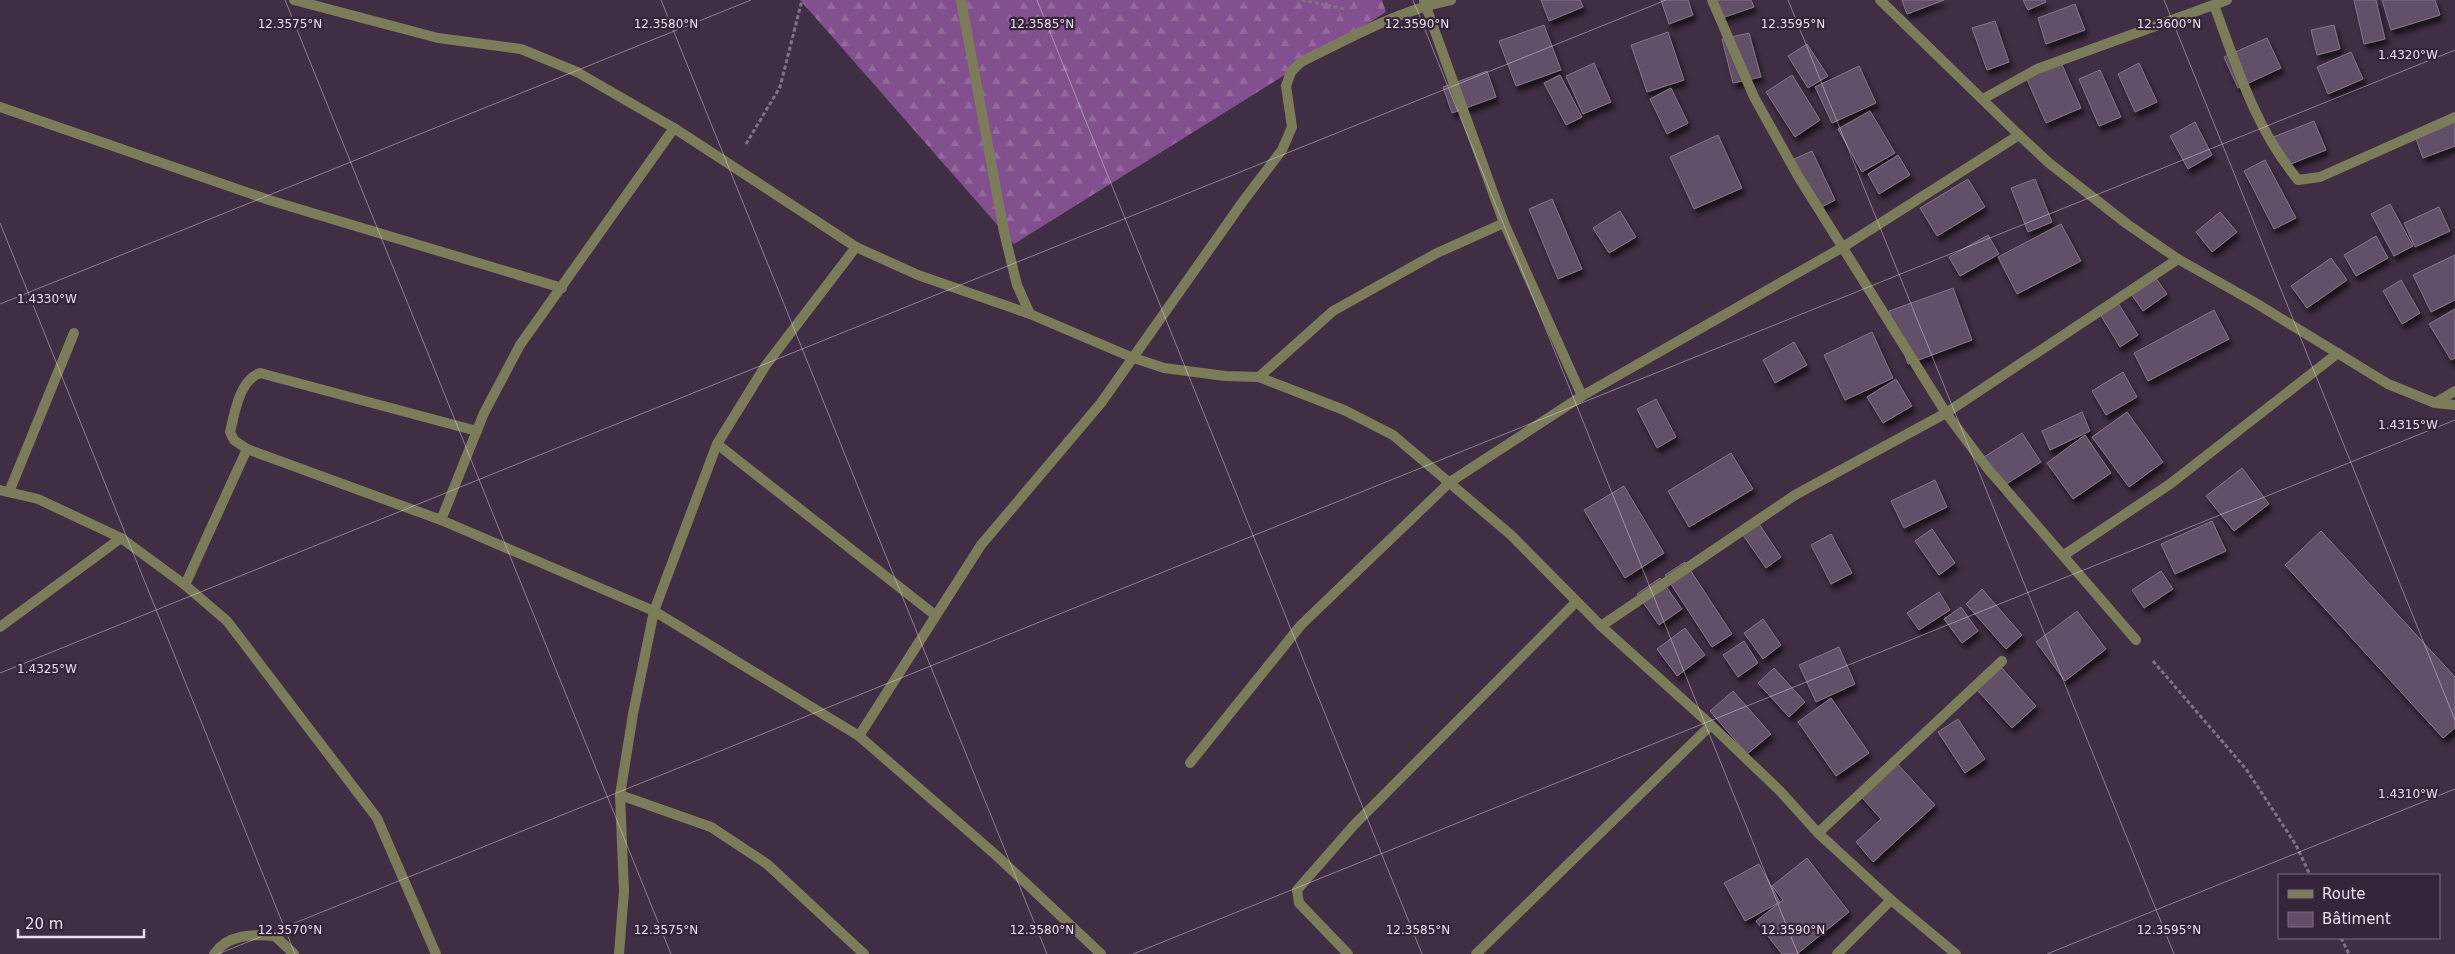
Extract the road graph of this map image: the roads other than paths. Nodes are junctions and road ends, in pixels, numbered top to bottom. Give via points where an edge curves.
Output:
1 (294, 0) edge
2 (961, 0) edge
3 (1451, 0) edge
4 (1712, 0) edge
5 (1880, 0) edge
6 (2228, 0) edge
7 (1425, 3) edge
8 (2214, 4) junction
9 (1983, 99) junction
10 (0, 107) edge
11 (2455, 117) edge
12 (674, 128) junction
13 (2019, 135) junction
14 (1504, 223) junction
15 (856, 247) junction
16 (1843, 247) junction
17 (2178, 259) junction
18 (562, 288) junction
19 (1030, 314) junction
20 (74, 333) dead end
21 (2338, 354) junction
22 (1131, 357) junction
23 (1259, 377) junction
24 (2455, 391) edge
25 (1582, 396) junction
26 (2435, 403) junction
27 (2455, 405) edge
28 (1946, 413) junction
29 (477, 430) junction
30 (717, 444) junction
31 (247, 449) junction
32 (1450, 482) junction
33 (4, 491) edge
34 (441, 520) junction
35 (121, 538) junction
36 (2064, 555) junction
37 (185, 585) junction
38 (1576, 602) junction
39 (654, 611) junction
40 (935, 615) junction
41 (1601, 626) junction
42 (0, 627) edge
43 (2136, 640) road end
44 (2002, 661) dead end
45 (1711, 725) junction
46 (858, 736) junction
47 (1190, 763) dead end
48 (620, 795) junction
49 (1818, 833) junction
50 (1891, 900) junction
51 (214, 954) edge
52 (294, 954) edge
53 (436, 954) edge
54 (619, 954) edge
55 (864, 954) edge
56 (1101, 954) edge
57 (1348, 954) edge
58 (1476, 954) edge
59 (1837, 954) edge
60 (1956, 954) edge

1 - 12 street via 438,38 521,50 577,72
2 - 19 street via 1004,232 1017,285
3 - 7 street
4 - 16 street via 1754,97
5 - 9 street
6 - 8 street
7 - 14 street
7 - 22 street via 1310,57 1291,72 1286,86 1292,127 1282,150
8 - 9 street via 2037,69
8 - 11 street via 2260,125 2298,180 2320,176
9 - 13 street
10 - 18 street via 269,200
12 - 15 street
12 - 18 street
13 - 16 street
13 - 17 street via 2049,163
14 - 23 street via 1437,253 1333,311
14 - 25 street
15 - 19 street via 918,275
15 - 30 street via 766,365
16 - 25 street
16 - 28 street
17 - 21 street
17 - 28 street
18 - 29 street via 520,346
19 - 22 street
20 - 33 street
21 - 26 street via 2388,384
21 - 36 street via 2170,484
22 - 23 street via 1164,368
22 - 40 street via 1101,403 981,545
23 - 32 street via 1344,410 1393,435
24 - 26 street
25 - 32 street
26 - 27 street
28 - 36 street via 1988,469
28 - 41 street via 1795,495
29 - 31 street via 260,373 251,376 246,383 230,432 234,440
29 - 34 street
30 - 39 street
30 - 40 street
31 - 34 street
31 - 37 street
32 - 38 street via 1511,535
32 - 47 street via 1301,625
33 - 35 street via 38,499
34 - 39 street
35 - 37 street
35 - 42 street
36 - 43 street
37 - 53 street via 227,621 377,818
38 - 41 street
38 - 57 street via 1354,825 1297,890 1299,903
39 - 46 street
39 - 48 street
40 - 46 street
41 - 45 street
44 - 49 street
45 - 49 street via 1781,792
45 - 58 street
46 - 56 street via 997,856
48 - 54 street via 624,890
48 - 55 street via 711,827 767,864
49 - 50 street
50 - 59 street
50 - 60 street
51 - 52 street via 220,945 247,934 275,936

